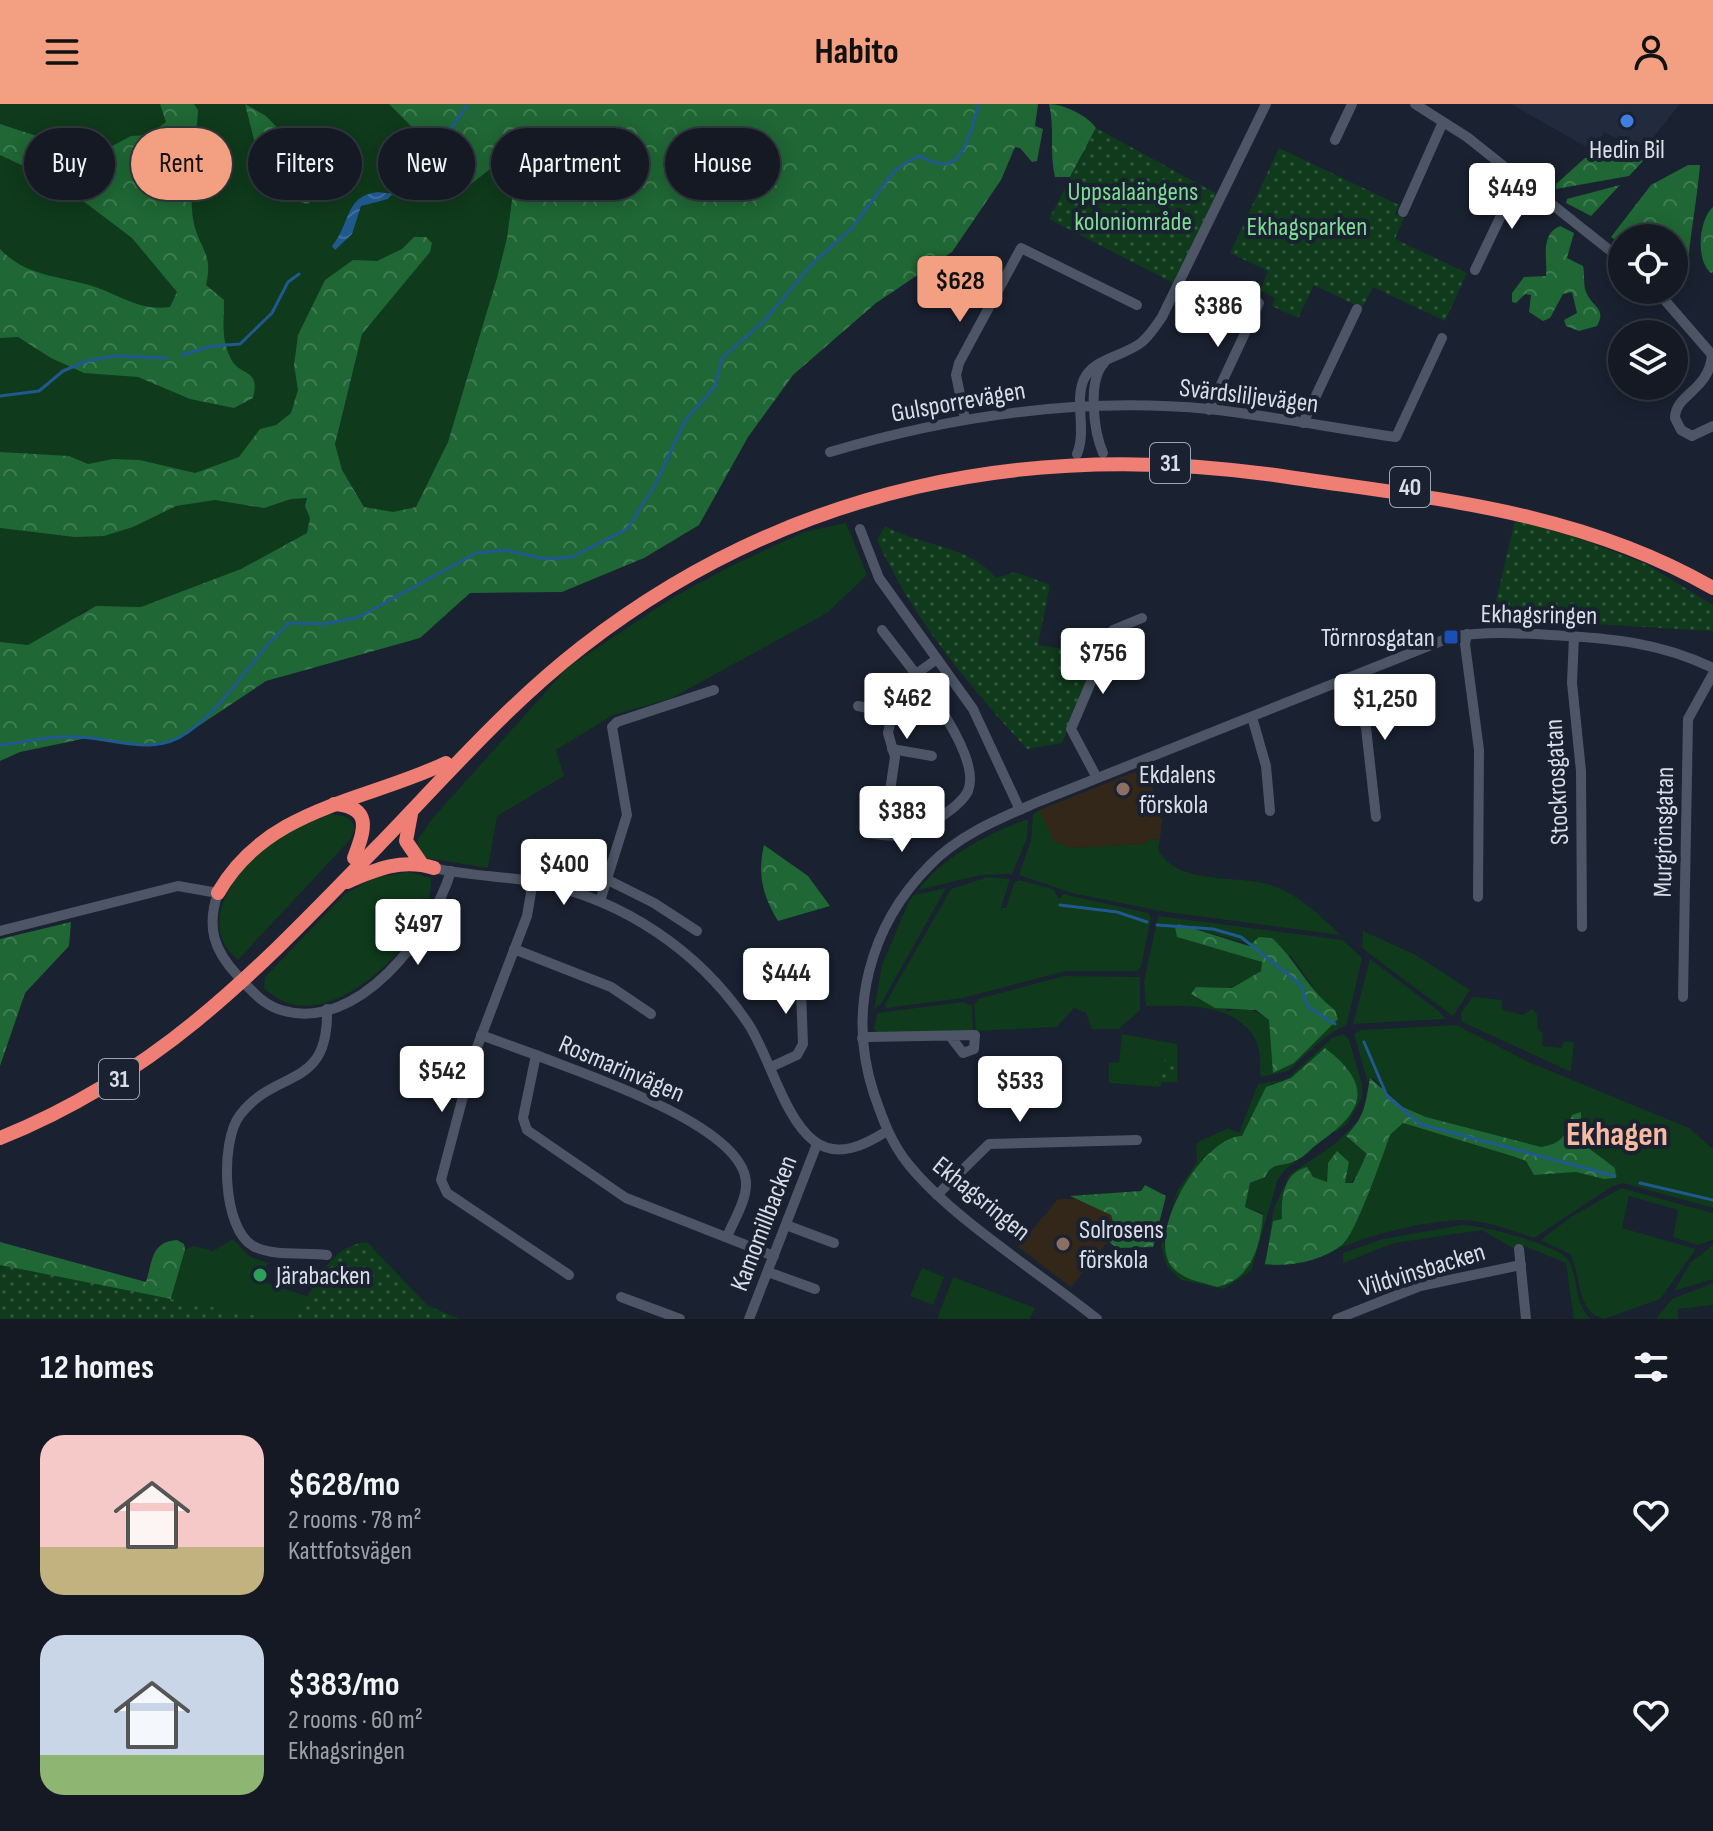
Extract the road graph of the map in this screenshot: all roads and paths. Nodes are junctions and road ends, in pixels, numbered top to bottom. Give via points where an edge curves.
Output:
1 (1266, 104) edge
2 (1352, 104) edge
3 (1415, 104) edge
4 (1443, 122) junction
5 (1335, 140) dead end
6 (1519, 178) junction
7 (1403, 212) dead end
8 (1608, 249) edge
9 (1475, 270) dead end
10 (1259, 303) dead end
11 (1668, 304) edge
12 (1137, 305) dead end
13 (1357, 309) dead end
14 (1442, 338) dead end
15 (1713, 356) edge
16 (1105, 362) junction
17 (1083, 407) junction
18 (1096, 407) junction
19 (1209, 410) junction
20 (965, 419) junction
21 (1303, 423) junction
22 (1713, 426) edge
23 (830, 452) dead end
24 (1103, 453) junction
25 (1077, 454) junction
26 (860, 529) dead end
27 (1713, 579) edge
28 (1713, 588) edge
29 (1142, 618) dead end
30 (882, 630) dead end
31 (1467, 634) junction
32 (1574, 636) junction
33 (937, 659) junction
34 (1713, 671) edge
35 (915, 675) junction
36 (1347, 678) junction
37 (714, 690) dead end
38 (858, 706) dead end
39 (892, 713) junction
40 (1252, 717) junction
41 (892, 749) junction
42 (932, 756) dead end
43 (446, 763) junction
44 (1097, 778) junction
45 (928, 798) dead end
46 (333, 804) junction
47 (412, 810) junction
48 (1020, 810) junction
49 (1270, 811) dead end
50 (1376, 817) dead end
51 (867, 833) dead end
52 (354, 858) junction
53 (428, 866) junction
54 (451, 871) junction
55 (608, 880) junction
56 (533, 881) junction
57 (340, 884) junction
58 (218, 893) junction
59 (1478, 897) dead end
60 (600, 901) junction
61 (1582, 927) dead end
62 (0, 931) edge
63 (697, 931) dead end
64 (514, 949) junction
65 (262, 959) junction
66 (800, 964) dead end
67 (222, 996) junction
68 (1683, 997) dead end
69 (327, 1009) junction
70 (651, 1014) dead end
71 (481, 1035) junction
72 (950, 1036) dead end
73 (862, 1038) junction
74 (536, 1055) junction
75 (771, 1067) junction
76 (0, 1129) edge
77 (887, 1131) junction
78 (0, 1138) edge
79 (1137, 1140) dead end
80 (817, 1144) junction
81 (937, 1195) junction
82 (786, 1225) junction
83 (727, 1237) junction
84 (834, 1243) dead end
85 (1519, 1249) dead end
86 (327, 1255) dead end
87 (774, 1256) junction
88 (1521, 1265) junction
89 (768, 1272) junction
90 (569, 1275) dead end
91 (815, 1289) dead end
92 (621, 1297) dead end
93 (680, 1319) edge
94 (749, 1319) edge
95 (1097, 1319) edge
96 (1337, 1319) edge
97 (1526, 1319) edge

1 - 16 street via 1162,317 1142,342
2 - 5 street
3 - 4 street
4 - 6 street
4 - 7 street
6 - 8 street
6 - 9 street
10 - 19 street
11 - 15 street
12 - 20 street via 1021,248 957,369
13 - 21 street
14 - 21 street, Svärdsliljevägen via 1396,437
15 - 22 street via 1709,375 1678,405 1675,418 1692,436
16 - 17 street via 1085,376
16 - 18 street via 1097,375
17 - 18 street, Gulsporrevägen
17 - 20 street, Gulsporrevägen
17 - 25 street
18 - 19 street, Svärdsliljevägen
18 - 24 street
19 - 21 street, Svärdsliljevägen
20 - 23 street, Gulsporrevägen
24 - 25 highway, 31
24 - 27 highway, 40 via 1221,458 1527,506 1623,535
25 - 43 highway, 31 via 996,461 893,483 810,510 712,553 637,596 577,639
26 - 33 street via 879,578
28 - 47 highway, 31 via 1635,549 1563,523 1348,486 1165,463 1048,464 924,484 781,530 642,603 542,680
29 - 44 street via 1113,630 1071,729
30 - 35 street
31 - 32 street, Ekhagsringen
31 - 36 street, Ekhagsringen
31 - 59 street via 1479,750
32 - 34 street, Ekhagsringen via 1644,642
32 - 61 street, Stockrosgatan
33 - 35 street
33 - 48 street via 973,709
34 - 68 street, Murgrönsgatan via 1688,719
35 - 39 street via 898,687
35 - 51 street via 959,743 969,767 968,791 914,835
36 - 40 street, Ekhagsringen
36 - 50 street via 1366,728
37 - 55 street via 612,727 627,815
38 - 39 street
39 - 41 street
40 - 44 street, Ekhagsringen
40 - 49 street via 1266,766
41 - 42 street
41 - 45 street via 890,791
43 - 46 highway via 399,785
43 - 52 highway, 31
44 - 48 street, Ekhagsringen
46 - 52 highway via 355,809 363,819
46 - 58 highway via 264,838
47 - 53 highway via 406,841
47 - 57 highway, 31
48 - 73 street, Ekhagsringen via 953,844 894,908 870,964
52 - 65 highway, 31
53 - 54 street
53 - 57 highway via 387,866
54 - 56 street
54 - 69 street via 413,947 382,978
55 - 60 street
55 - 63 street
56 - 60 street
56 - 64 street
57 - 65 highway, 31
58 - 62 street via 178,886
58 - 69 street via 212,921 217,951 257,997 293,1013
60 - 75 street via 658,932 697,963 750,1026
64 - 70 street via 611,987
64 - 71 street
65 - 67 highway, 31
66 - 75 street via 803,1044 797,1055
67 - 76 highway, 31 via 78,1093
67 - 78 highway, 31 via 173,1042 121,1077
69 - 86 street via 327,1038 320,1055 302,1073 244,1110 232,1130 227,1158 232,1213 244,1239 267,1250
71 - 74 street, Rosmarinvägen
71 - 90 street via 442,1187
72 - 73 street
73 - 77 street, Ekhagsringen via 866,1071
74 - 83 street, Rosmarinvägen via 523,1118 527,1130 626,1198
74 - 83 street, Rosmarinvägen via 665,1106 737,1154 746,1184
75 - 80 street via 799,1125
77 - 80 street via 847,1150
77 - 81 street, Ekhagsringen
79 - 81 street via 989,1144
80 - 82 street, Kamomillbacken
81 - 95 street, Ekhagsringen
82 - 84 street
82 - 87 street, Kamomillbacken
83 - 87 street, Rosmarinvägen
85 - 88 street
87 - 89 street, Kamomillbacken
88 - 96 street, Vildvinsbacken via 1420,1286
88 - 97 street
89 - 91 street
89 - 94 street, Kamomillbacken
92 - 93 street

